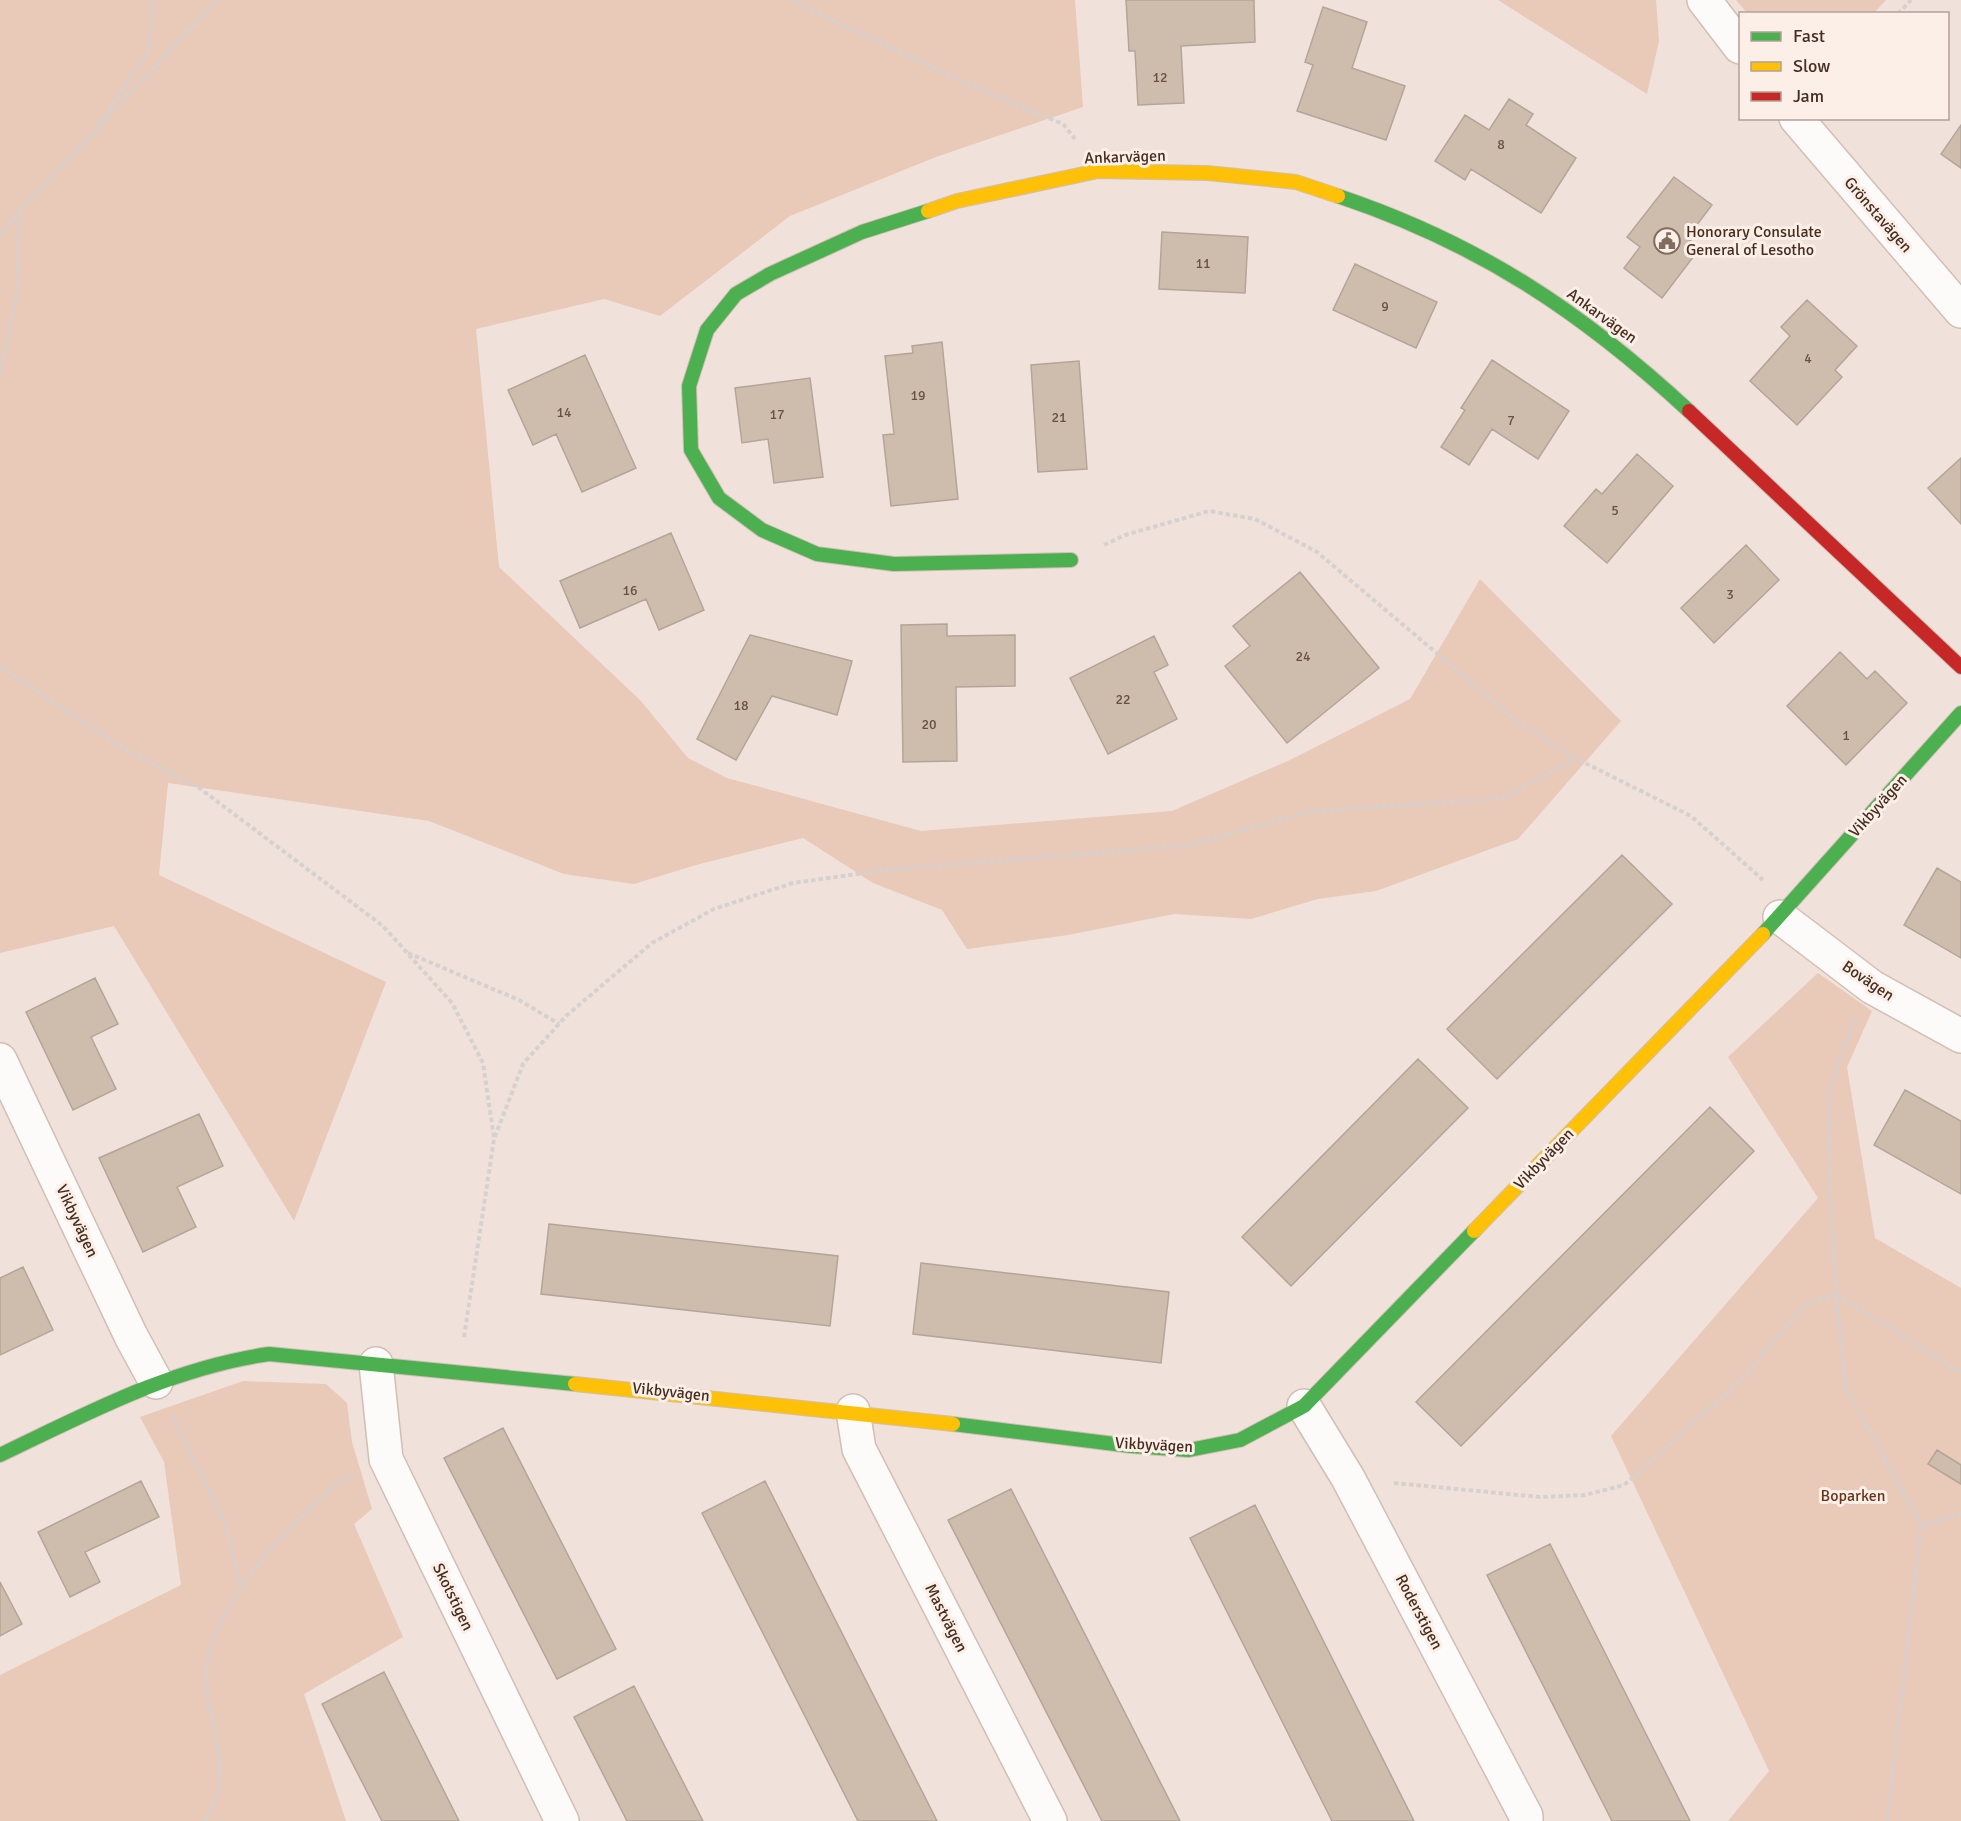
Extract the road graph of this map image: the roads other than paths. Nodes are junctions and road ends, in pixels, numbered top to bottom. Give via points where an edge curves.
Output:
1 (1704, 0) edge
2 (1739, 46) edge
3 (1798, 120) edge
4 (1961, 311) edge
5 (1071, 561) road end
6 (1961, 667) edge
7 (1961, 713) edge
8 (1786, 911) junction
9 (1961, 1036) edge
10 (0, 1060) edge
11 (376, 1364) junction
12 (156, 1382) junction
13 (1304, 1406) junction
14 (853, 1411) junction
15 (0, 1455) edge
16 (562, 1821) edge
17 (1050, 1821) edge
18 (1526, 1821) edge

1 - 2 street
3 - 4 street, Grönstavägen
5 - 6 street, Ankarvägen via 894,564 817,554 762,530 719,498 691,450 689,386 708,330 736,294 770,274 862,232 957,201 1098,171 1207,172 1296,182 1392,214 1483,256 1559,304 1634,360
7 - 8 street, Vikbyvägen
8 - 9 street, Bovägen via 1872,987
8 - 13 street, Vikbyvägen
10 - 12 street, Vikbyvägen
11 - 12 street, Vikbyvägen via 269,1354 234,1357
11 - 14 street, Vikbyvägen
11 - 16 street, Skotstigen via 386,1459
12 - 15 street, Vikbyvägen
13 - 14 street, Vikbyvägen via 1240,1440 1189,1450
13 - 18 street, Roderstigen via 1348,1478
14 - 17 street, Mastvägen via 859,1449

